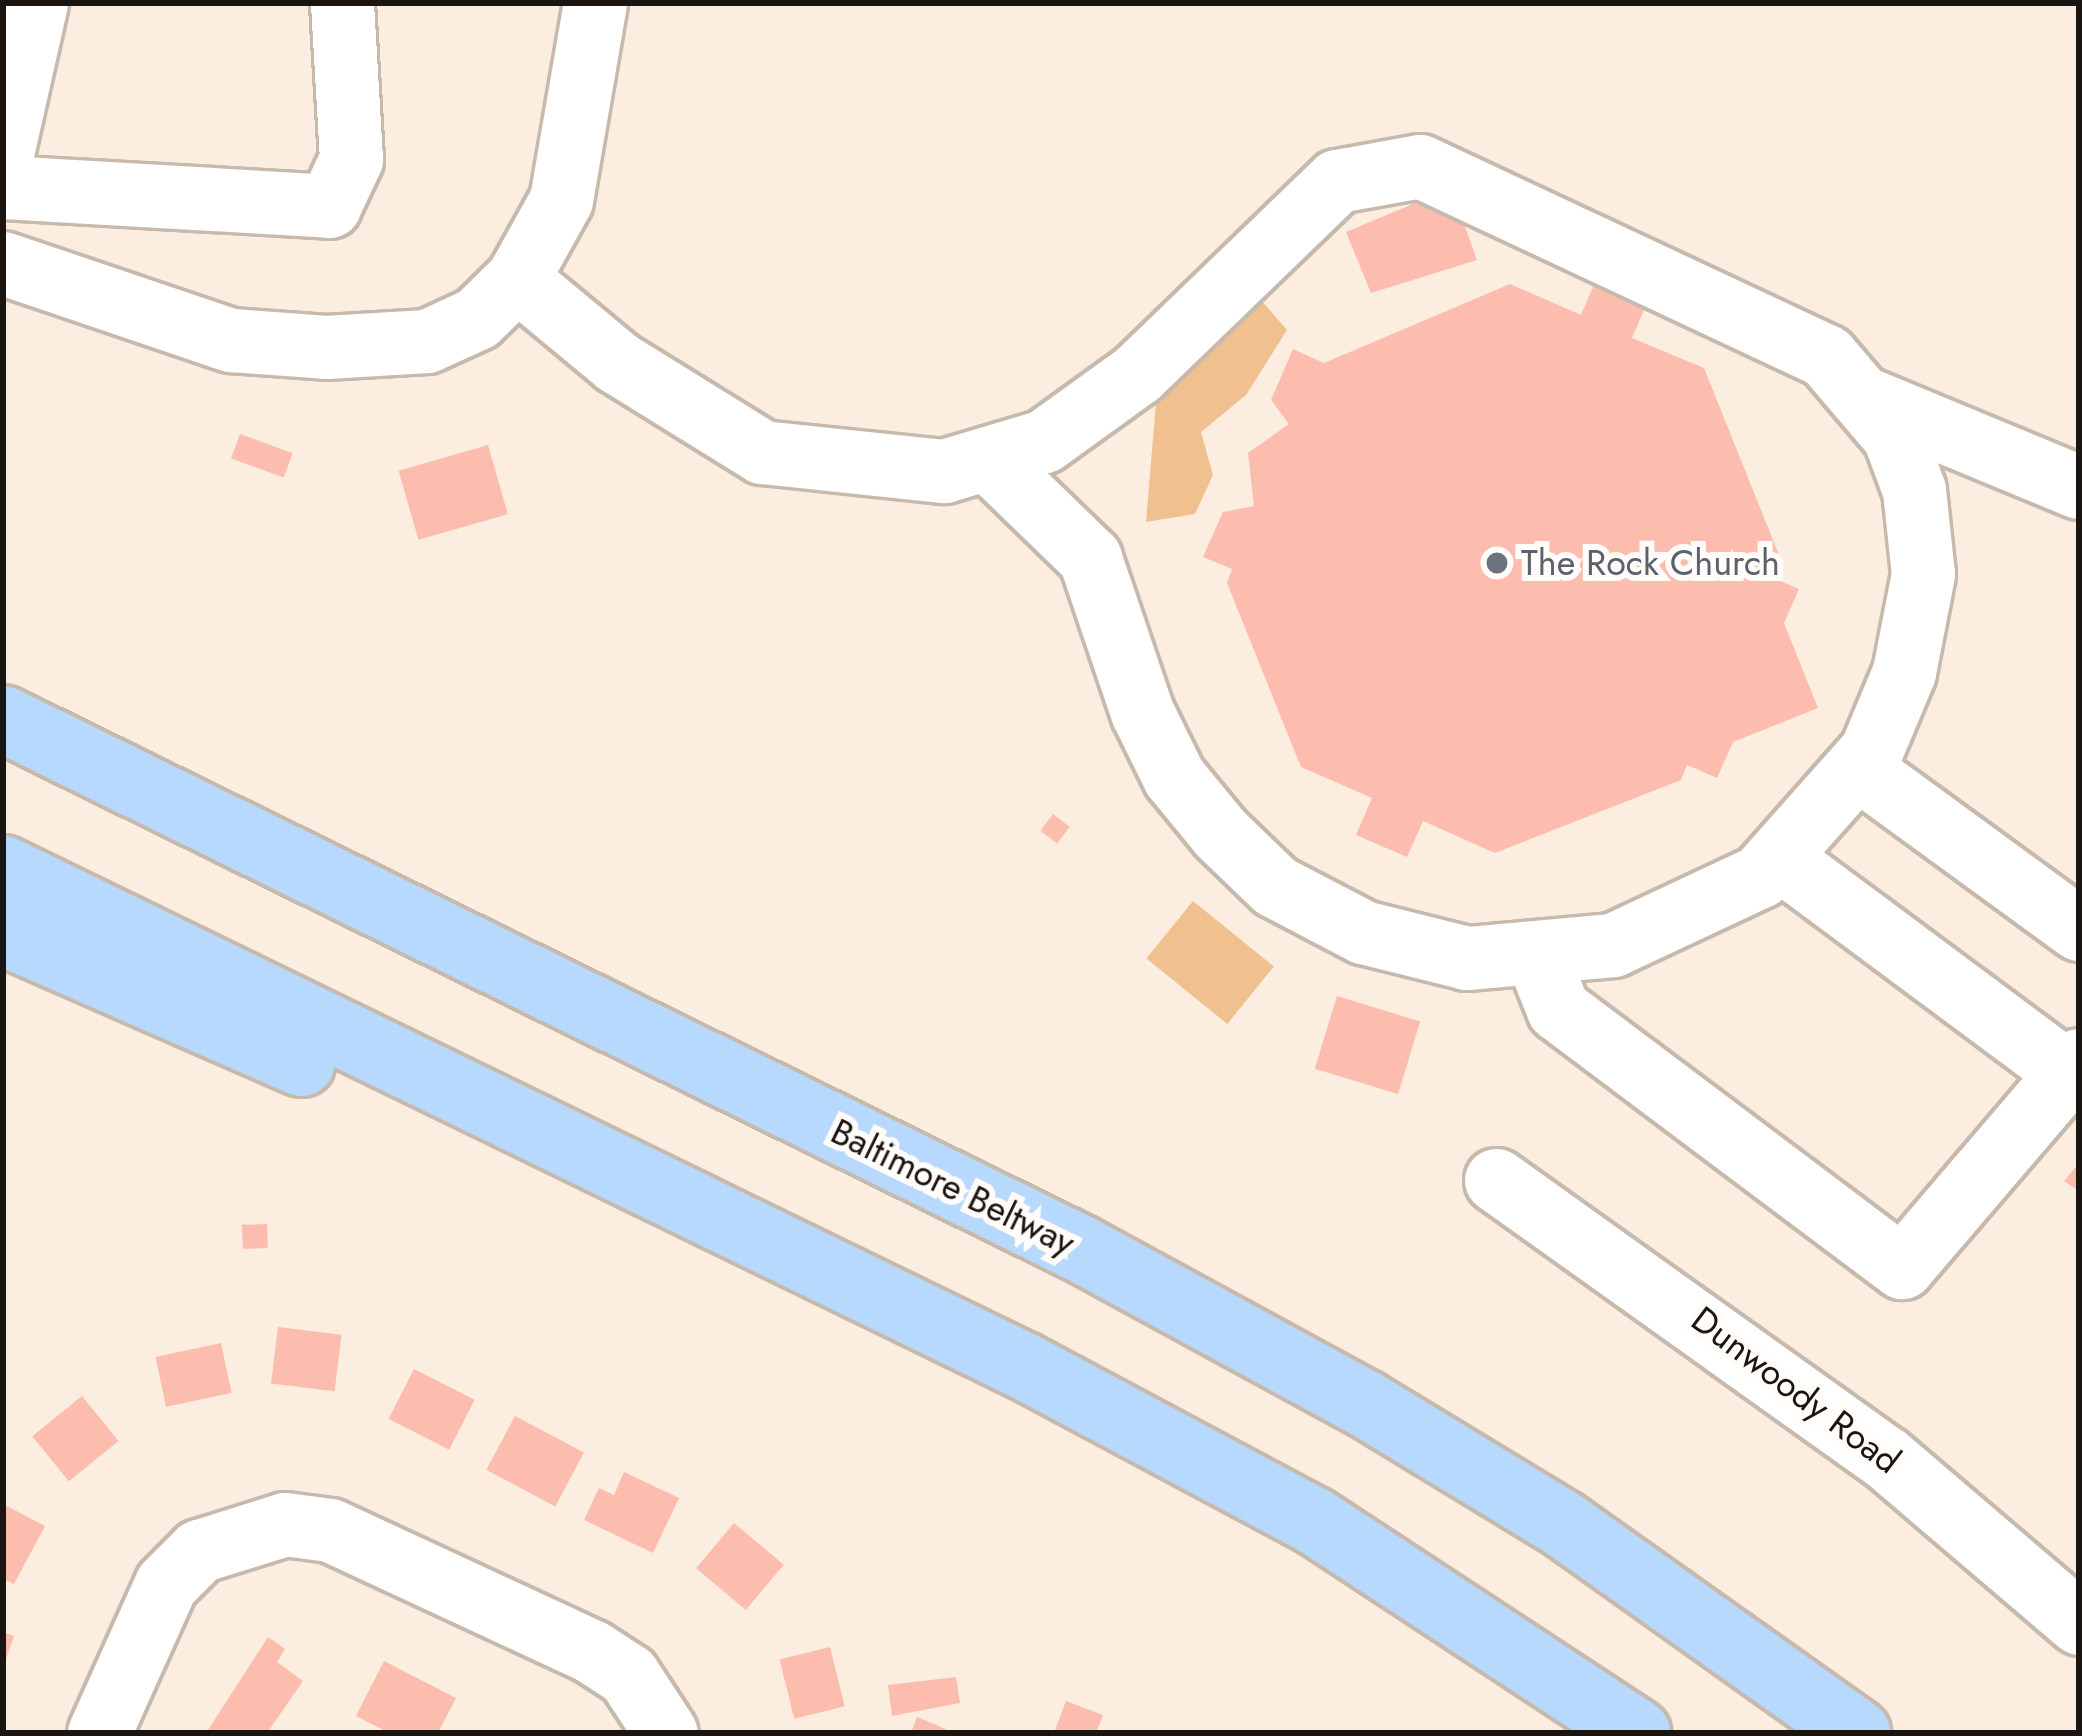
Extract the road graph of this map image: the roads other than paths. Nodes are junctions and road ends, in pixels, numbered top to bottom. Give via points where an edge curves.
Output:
1 (36, 3) edge
2 (341, 3) edge
3 (595, 3) edge
4 (3, 148) edge
5 (3, 188) edge
6 (3, 263) edge
7 (517, 279) junction
8 (1871, 401) junction
9 (989, 461) junction
10 (2079, 487) edge
11 (3, 719) edge
12 (1858, 767) junction
13 (1779, 857) junction
14 (3, 868) edge
15 (2079, 929) edge
16 (3, 932) edge
17 (1538, 958) junction
18 (2073, 1067) edge
19 (1496, 1180) dead end
20 (1024, 1366) junction
21 (2079, 1623) edge
22 (99, 1733) edge
23 (666, 1733) edge
24 (1637, 1733) edge
25 (1857, 1733) edge

1 - 4 street
2 - 5 street via 351,159 329,206
3 - 7 street via 561,200
6 - 7 street via 231,340 326,347 427,341 477,319
7 - 9 street via 617,362 762,452 887,472
8 - 9 street via 1783,328 1420,166 1377,166 1284,221 1089,411
8 - 10 street
8 - 12 street via 1914,490 1922,574 1904,672
9 - 17 street via 1090,558 1174,777 1274,886 1363,932 1467,958
11 - 25 highway, Baltimore Beltway via 1083,1250 1304,1370 1563,1524
12 - 13 street
12 - 15 street
13 - 17 street via 1696,915
13 - 18 street
14 - 20 highway
16 - 20 highway
17 - 18 street via 1558,1009 1902,1267
19 - 21 street, Dunwoody Road via 1796,1389
20 - 24 highway via 1312,1520
22 - 23 street via 166,1584 199,1551 285,1524 330,1530 591,1651 628,1675

